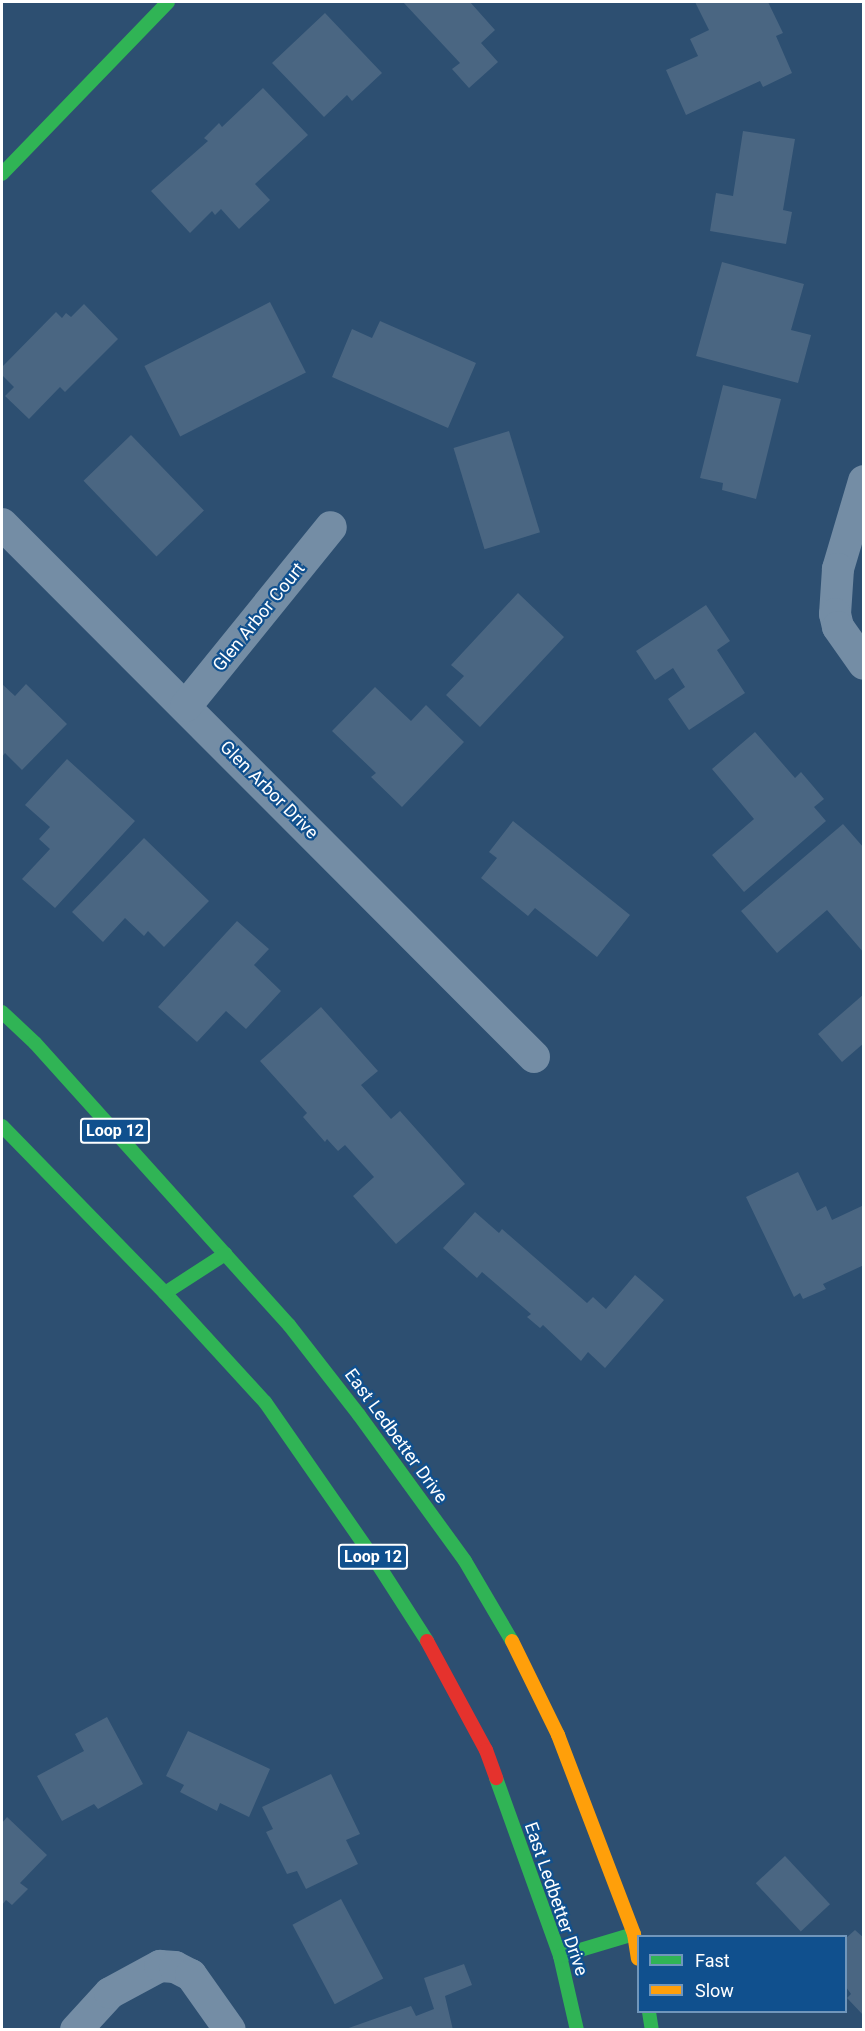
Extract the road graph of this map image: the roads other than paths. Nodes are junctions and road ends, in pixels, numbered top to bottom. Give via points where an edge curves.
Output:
1 (168, 2) edge
2 (2, 174) edge
3 (864, 481) edge
4 (2, 524) edge
5 (332, 527) dead end
6 (864, 664) edge
7 (186, 706) junction
8 (2, 1012) edge
9 (534, 1057) dead end
10 (2, 1126) edge
11 (225, 1254) junction
12 (165, 1293) junction
13 (634, 1934) junction
14 (637, 1949) edge
15 (560, 1956) junction
16 (649, 2013) edge
17 (76, 2030) edge
18 (230, 2030) edge
19 (577, 2030) edge
20 (652, 2030) edge

1 - 2 main road
3 - 6 street via 838,569 835,614 838,627
4 - 7 street, Glen Arbor Drive
5 - 7 street, Glen Arbor Court
7 - 9 street, Glen Arbor Drive
8 - 11 main road, East Ledbetter Drive / Loop 12 via 35,1043
10 - 12 main road, East Ledbetter Drive / Loop 12
11 - 12 main road
11 - 13 main road, East Ledbetter Drive / Loop 12 via 307,1348 465,1561 513,1642 558,1735
12 - 15 main road, East Ledbetter Drive / Loop 12 via 265,1402 435,1653 486,1750
13 - 14 main road, East Ledbetter Drive / Loop 12
13 - 15 main road
15 - 19 main road, East Ledbetter Drive / Loop 12
16 - 20 main road
17 - 18 street via 110,1994 160,1966 175,1967 191,1975

